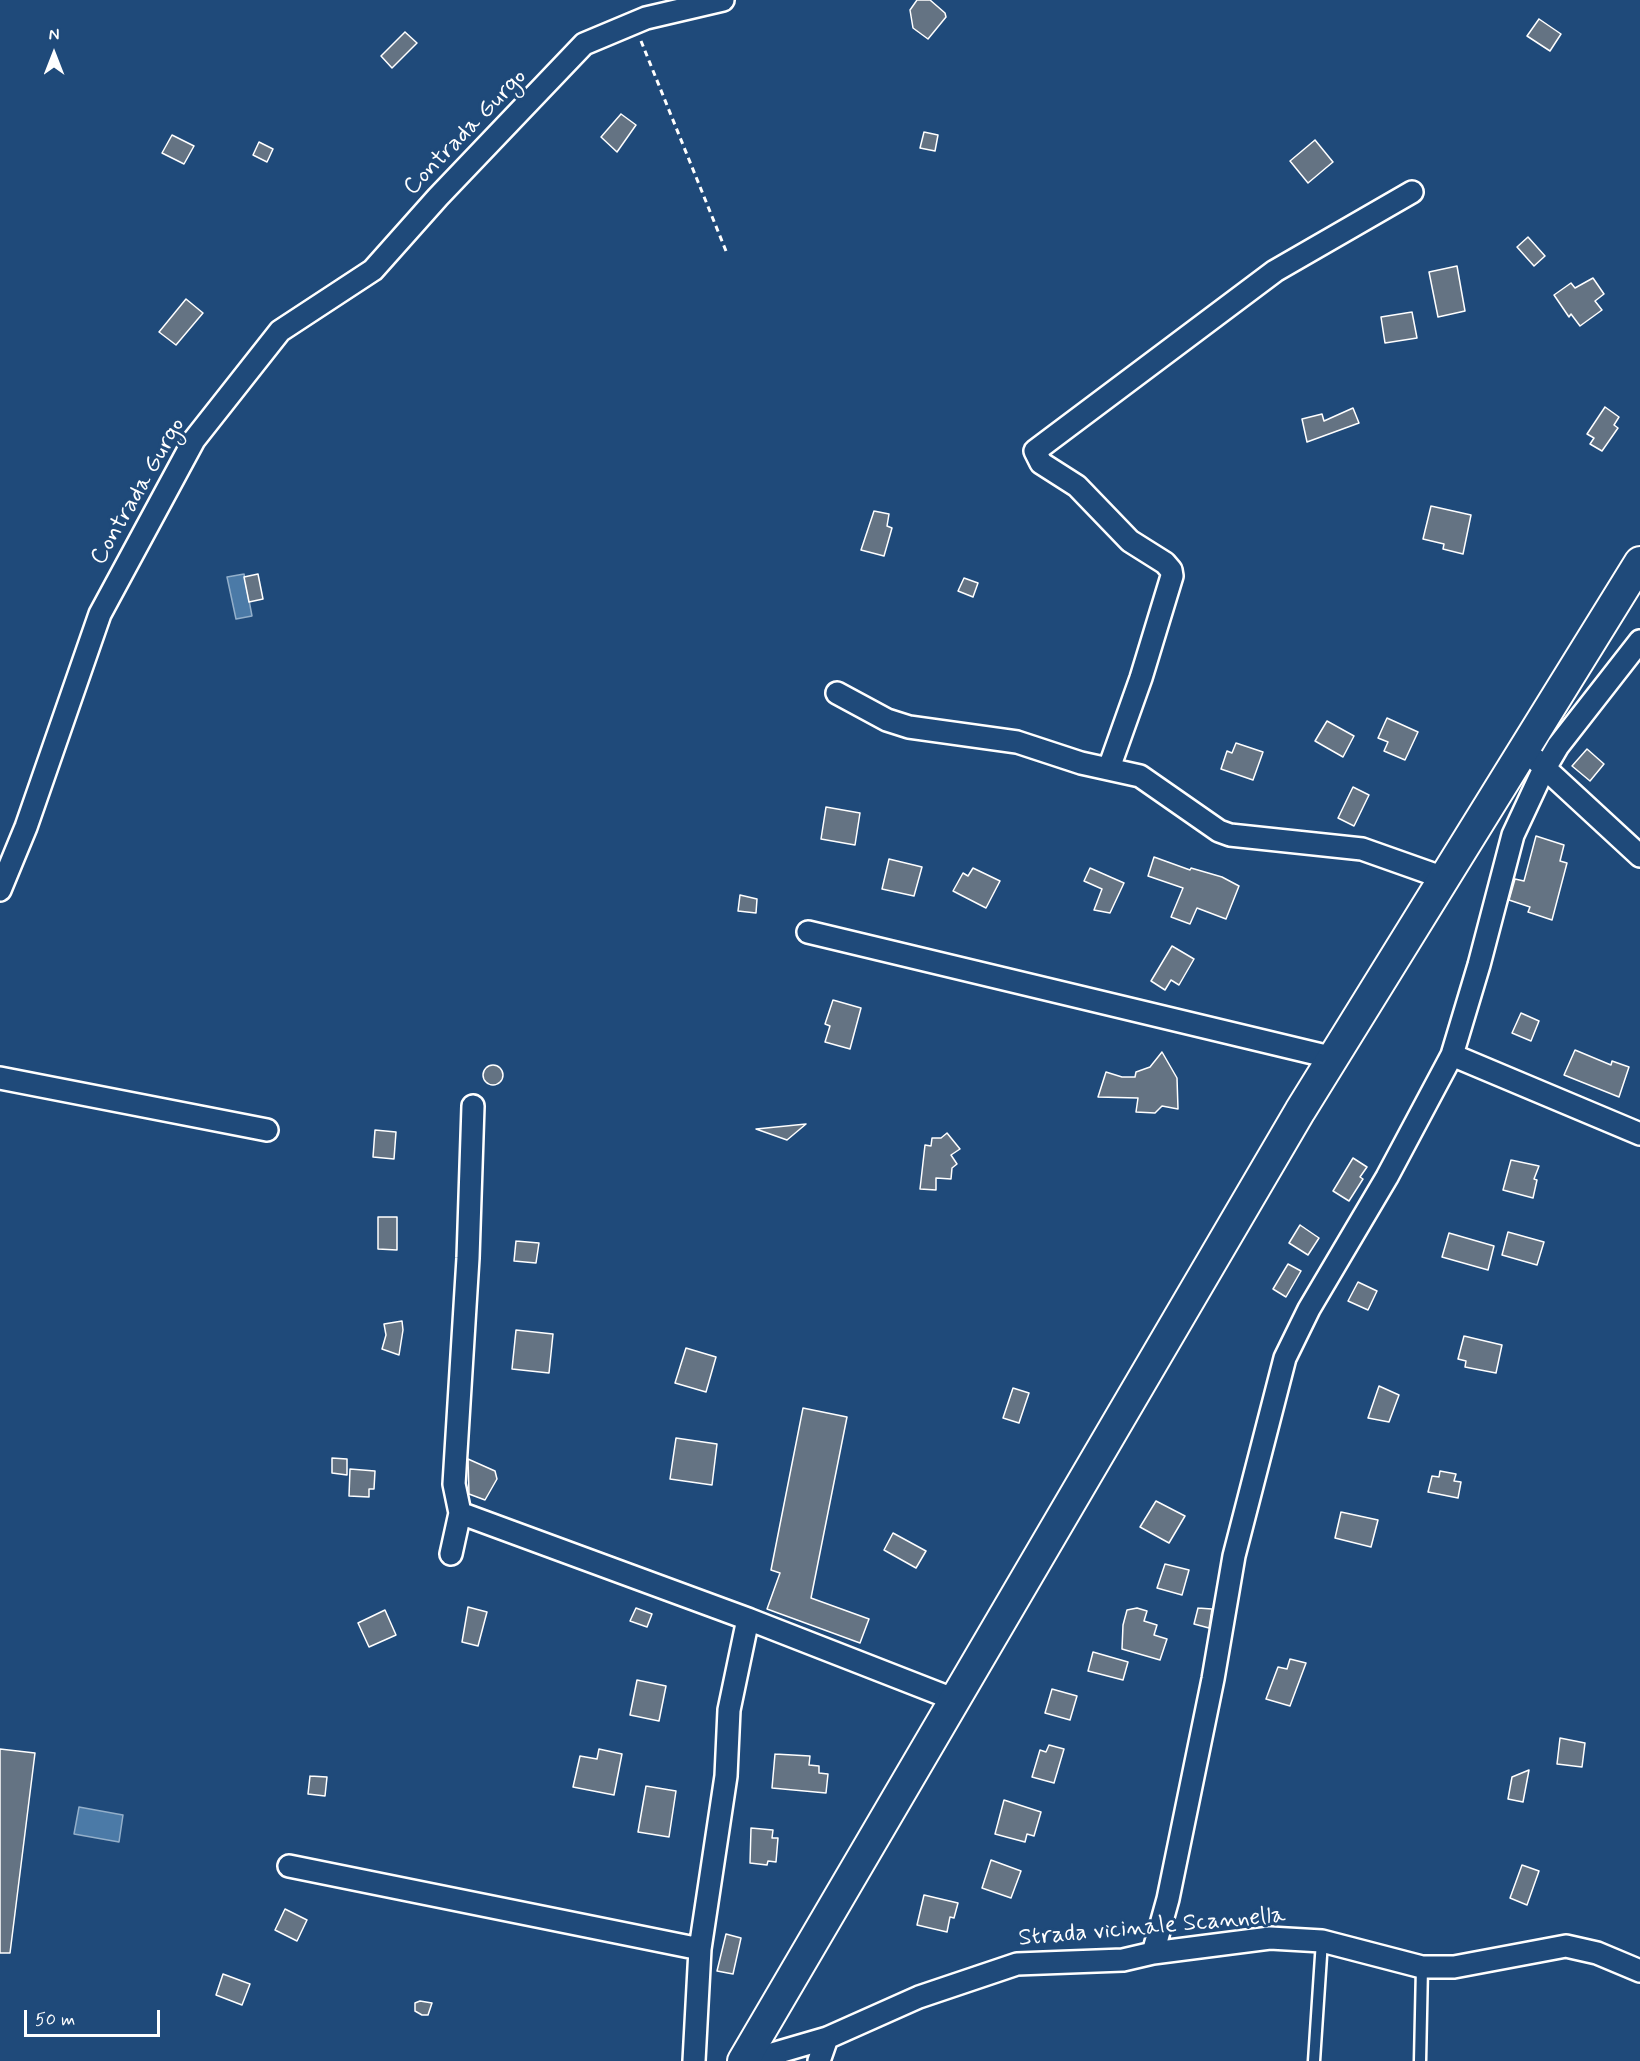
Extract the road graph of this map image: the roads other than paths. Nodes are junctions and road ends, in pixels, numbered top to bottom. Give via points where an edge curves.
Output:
1 (723, 0) edge
2 (1412, 192) dead end
3 (1640, 562) edge
4 (1640, 641) edge
5 (837, 693) dead end
6 (1534, 759) junction
7 (1109, 768) junction
8 (1640, 856) edge
9 (1444, 878) junction
10 (0, 890) edge
11 (808, 932) dead end
12 (1452, 1055) junction
13 (1334, 1058) junction
14 (0, 1078) edge
15 (473, 1106) dead end
16 (267, 1130) dead end
17 (1640, 1134) edge
18 (460, 1513) junction
19 (451, 1554) dead end
20 (748, 1619) junction
21 (953, 1698) junction
22 (289, 1866) dead end
23 (1322, 1941) junction
24 (700, 1949) junction
25 (1153, 1953) junction
26 (1422, 1966) junction
27 (1640, 1971) edge
28 (827, 2038) junction
29 (694, 2061) edge
30 (743, 2061) edge
31 (748, 2061) edge
32 (819, 2061) edge
33 (1314, 2061) edge
34 (1420, 2061) edge

1 - 10 street, Contrada Gurgo via 634,24 584,44 373,270 280,331 194,440 100,614
2 - 7 street via 1275,271 1035,451 1041,463 1077,486 1130,541 1171,570 1141,678
3 - 6 main road
4 - 6 street via 1558,746
5 - 7 street via 887,720 909,727 1017,742
6 - 8 street
6 - 9 main road
6 - 12 street
7 - 9 street via 1149,781 1230,835 1353,848
9 - 13 main road
11 - 13 street
12 - 17 street
12 - 25 street via 1285,1358 1234,1556 1213,1679 1168,1899
13 - 21 main road
14 - 16 street
15 - 18 street via 454,1484
18 - 19 street
18 - 20 street
20 - 21 street
20 - 24 street via 729,1710 726,1776
21 - 30 main road
22 - 24 street
23 - 25 street, Strada vicinale Scannella via 1270,1938
23 - 26 street, Strada vicinale Scannella
23 - 33 lane
24 - 29 street
25 - 28 street, Strada vicinale Scannella via 1124,1960 1017,1964 920,1997
26 - 27 street, Strada vicinale Scannella via 1455,1967 1566,1946 1597,1953
26 - 34 lane
28 - 31 street, Strada vicinale Scannella
28 - 32 street

